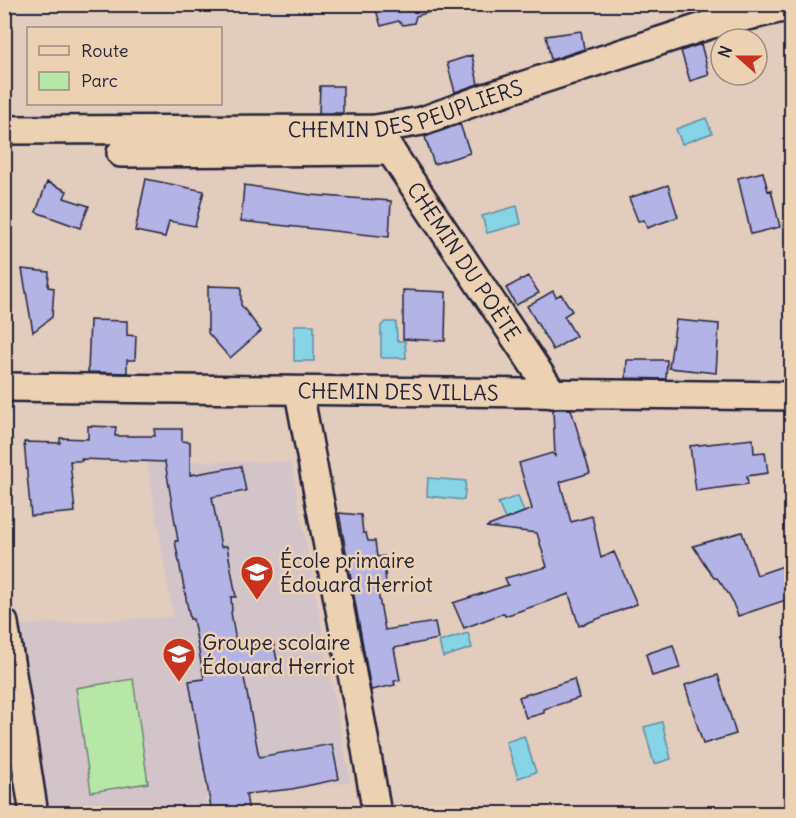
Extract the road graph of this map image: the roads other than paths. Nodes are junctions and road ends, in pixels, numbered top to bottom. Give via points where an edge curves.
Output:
1 (792, 6) edge
2 (4, 129) edge
3 (376, 129) junction
4 (391, 151) junction
5 (121, 153) dead end
6 (4, 387) edge
7 (299, 392) junction
8 (553, 394) junction
9 (792, 396) edge
10 (4, 622) edge
11 (34, 813) edge
12 (377, 813) edge

1 - 3 street, CHEMIN DES PEUPLIERS via 712,24 422,121
2 - 3 street, CHEMIN DES PEUPLIERS
3 - 4 street, CHEMIN DU POÈTE
4 - 5 street
4 - 8 street, CHEMIN DU POÈTE
6 - 7 street, CHEMIN DES VILLAS
7 - 8 street, CHEMIN DES VILLAS
7 - 12 street
8 - 9 street, CHEMIN DES VILLAS
10 - 11 street

